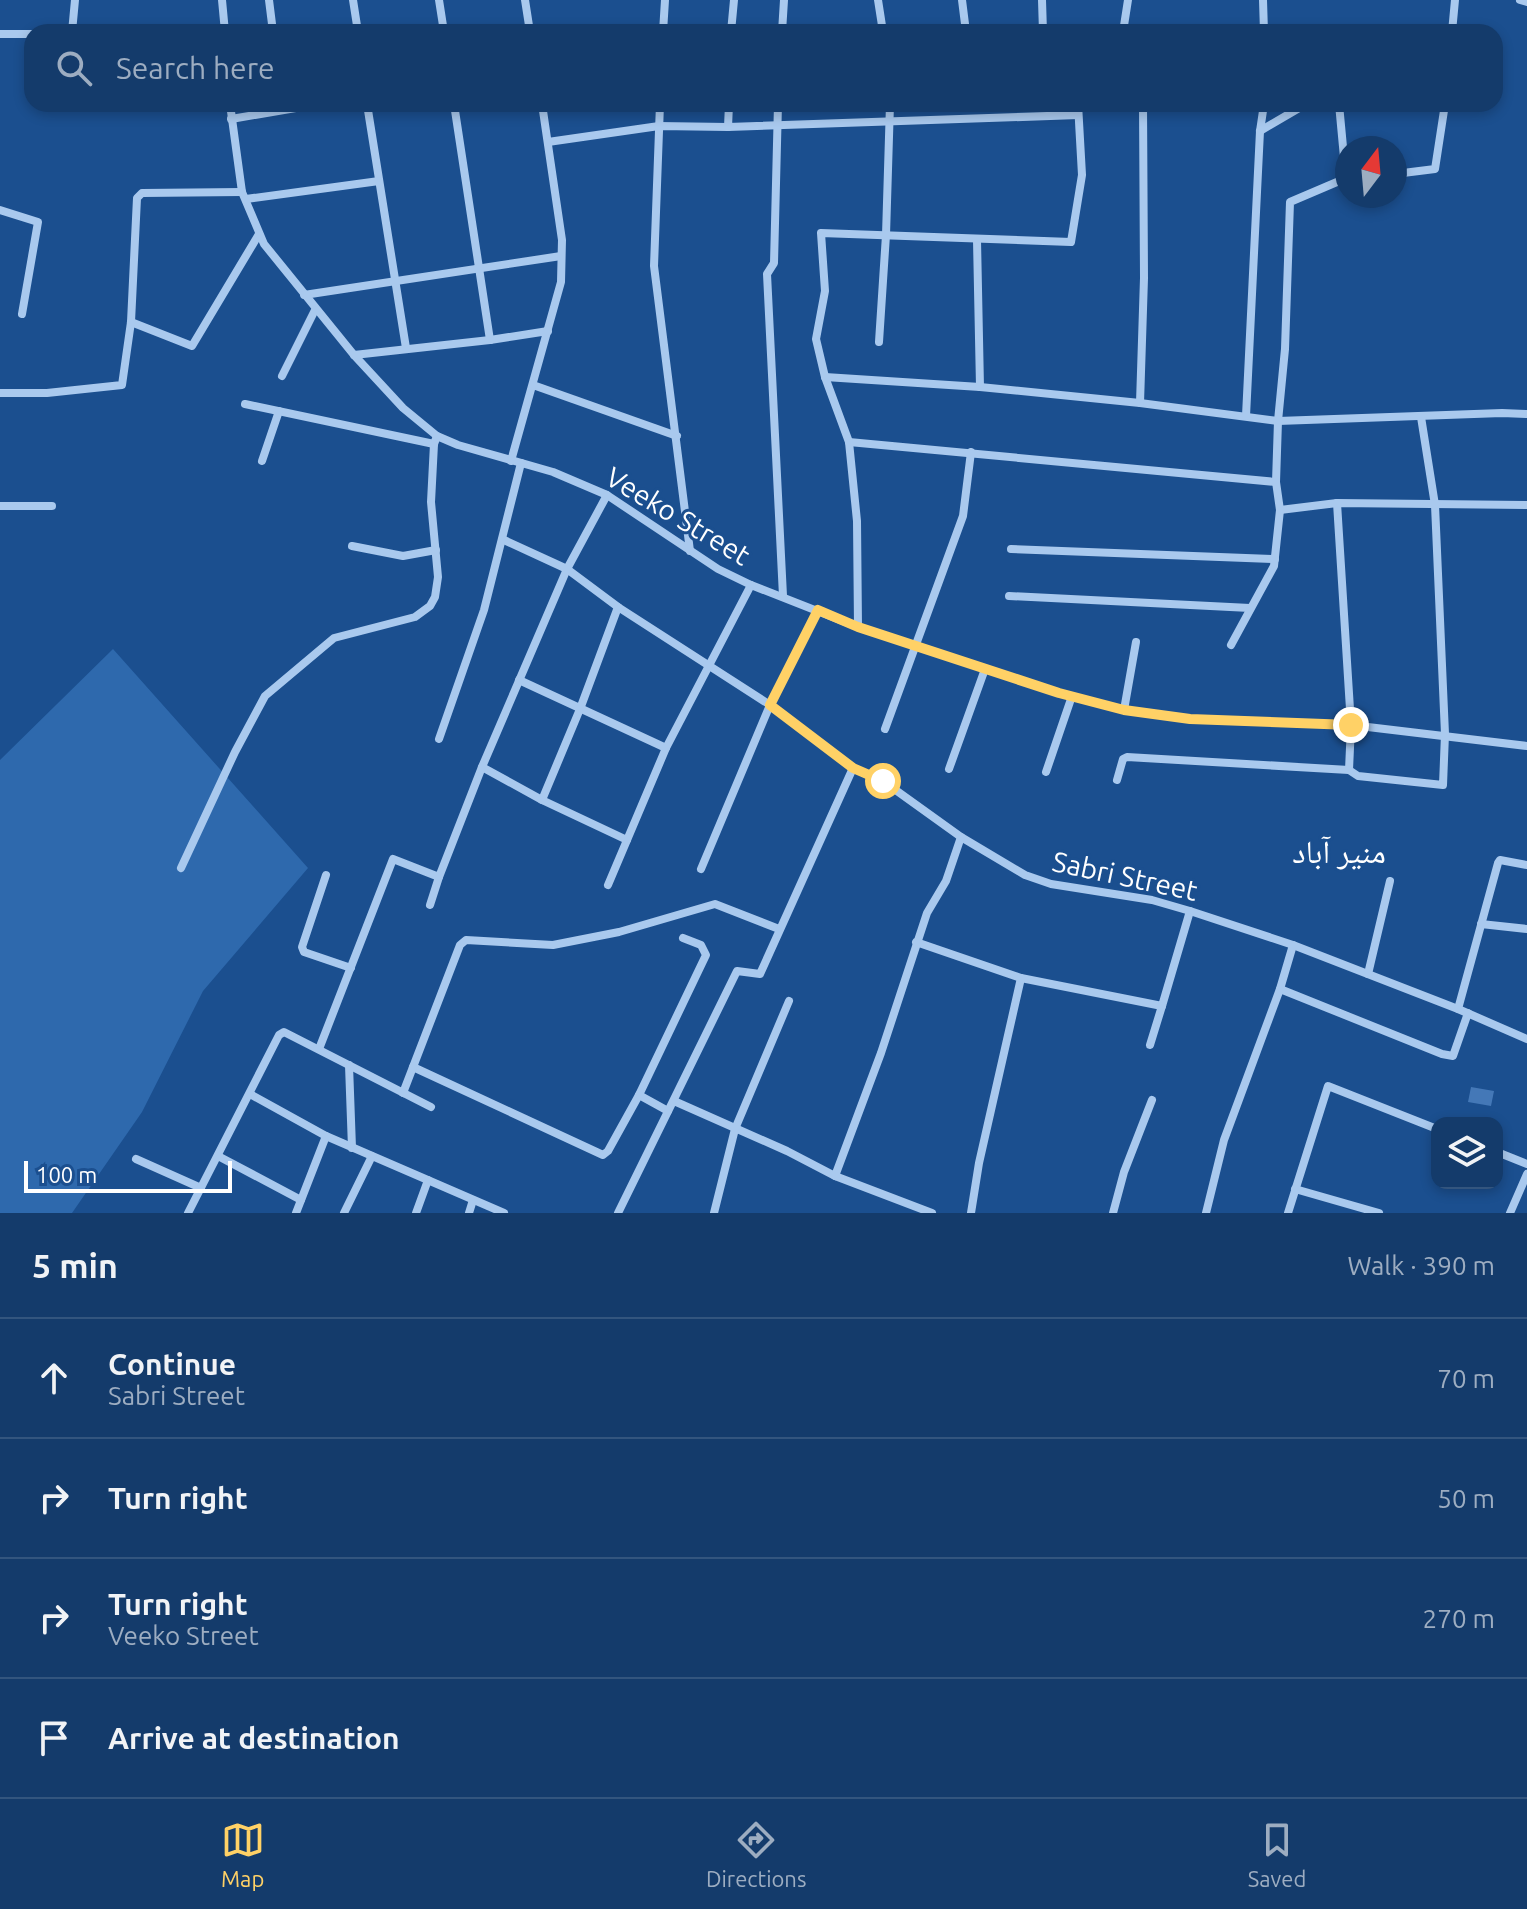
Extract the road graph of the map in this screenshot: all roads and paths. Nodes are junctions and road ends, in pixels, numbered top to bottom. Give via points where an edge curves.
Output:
1 (75, 0) edge
2 (222, 0) edge
3 (269, 0) edge
4 (353, 0) edge
5 (439, 0) edge
6 (525, 0) edge
7 (665, 0) edge
8 (734, 0) edge
9 (784, 0) edge
10 (878, 0) edge
11 (962, 0) edge
12 (1042, 0) edge
13 (1128, 0) edge
14 (1263, 0) edge
15 (1455, 0) edge
16 (1521, 0) edge
17 (1527, 2) edge
18 (73, 24) edge
19 (224, 24) edge
20 (272, 24) edge
21 (357, 24) edge
22 (443, 24) edge
23 (529, 24) edge
24 (664, 24) edge
25 (732, 24) edge
26 (782, 24) edge
27 (882, 24) edge
28 (965, 24) edge
29 (1043, 24) edge
30 (1124, 24) edge
31 (1264, 24) edge
32 (1453, 24) edge
33 (0, 34) edge
34 (24, 34) edge
35 (231, 112) edge
36 (261, 112) edge
37 (368, 112) edge
38 (455, 112) edge
39 (543, 112) edge
40 (660, 112) edge
41 (729, 112) edge
42 (778, 112) edge
43 (890, 112) edge
44 (1143, 112) edge
45 (1263, 112) edge
46 (1292, 112) edge
47 (1340, 112) edge
48 (1444, 112) edge
49 (1078, 115) joint
50 (231, 119) junction
51 (890, 120) junction
52 (659, 126) junction
53 (728, 127) junction
54 (777, 127) junction
55 (1260, 131) junction
56 (1342, 136) edge
57 (548, 142) junction
58 (1407, 172) edge
59 (379, 181) junction
60 (1335, 184) edge
61 (244, 195) junction
62 (0, 210) edge
63 (259, 234) junction
64 (886, 235) junction
65 (977, 240) junction
66 (561, 256) junction
67 (479, 269) junction
68 (395, 280) junction
69 (304, 295) junction
70 (315, 310) junction
71 (22, 314) dead end
72 (131, 322) junction
73 (548, 331) junction
74 (490, 340) junction
75 (879, 342) dead end
76 (406, 348) junction
77 (354, 355) junction
78 (282, 376) dead end
79 (825, 377) junction
80 (533, 385) junction
81 (980, 387) junction
82 (0, 393) edge
83 (1140, 403) junction
84 (245, 404) dead end
85 (279, 411) junction
86 (1527, 414) edge
87 (1246, 416) junction
88 (1421, 417) junction
89 (1278, 421) junction
90 (677, 436) junction
91 (435, 440) junction
92 (849, 442) junction
93 (971, 452) junction
94 (262, 461) dead end
95 (511, 461) junction
96 (521, 463) junction
97 (1276, 482) junction
98 (607, 495) junction
99 (1337, 503) junction
100 (1435, 505) junction
101 (1527, 505) edge
102 (0, 506) edge
103 (52, 506) dead end
104 (1280, 510) junction
105 (504, 540) junction
106 (352, 546) dead end
107 (1011, 549) dead end
108 (436, 550) junction
109 (690, 551) junction
110 (1275, 559) junction
111 (567, 569) junction
112 (751, 585) junction
113 (783, 596) junction
114 (1009, 596) dead end
115 (618, 607) junction
116 (1250, 608) junction
117 (818, 610) junction
118 (858, 627) junction
119 (1136, 642) dead end
120 (1231, 645) dead end
121 (917, 646) junction
122 (708, 664) junction
123 (985, 669) junction
124 (519, 680) junction
125 (1072, 696) junction
126 (770, 705) junction
127 (580, 709) junction
128 (1124, 710) junction
129 (1351, 725) junction
130 (885, 729) dead end
131 (1445, 734) junction
132 (439, 739) dead end
133 (1527, 746) edge
134 (666, 748) junction
135 (1527, 752) edge
136 (482, 767) junction
137 (853, 768) junction
138 (949, 769) dead end
139 (1349, 770) junction
140 (1046, 772) dead end
141 (1117, 780) dead end
142 (542, 800) junction
143 (961, 837) junction
144 (627, 840) junction
145 (1527, 865) edge
146 (181, 868) dead end
147 (701, 869) dead end
148 (326, 875) dead end
149 (439, 877) junction
150 (1390, 881) dead end
151 (608, 885) dead end
152 (430, 905) dead end
153 (1190, 911) junction
154 (1481, 924) junction
155 (779, 929) junction
156 (1527, 929) edge
157 (683, 938) dead end
158 (916, 942) junction
159 (1293, 945) junction
160 (351, 968) junction
161 (1368, 974) junction
162 (1021, 978) junction
163 (1280, 989) junction
164 (789, 1001) dead end
165 (1162, 1006) junction
166 (1458, 1009) junction
167 (1468, 1013) junction
168 (1527, 1039) edge
169 (1150, 1045) dead end
170 (319, 1049) junction
171 (349, 1065) junction
172 (413, 1067) junction
173 (403, 1093) junction
174 (250, 1094) junction
175 (639, 1095) junction
176 (1152, 1100) dead end
177 (674, 1101) junction
178 (431, 1107) dead end
179 (668, 1111) junction
180 (1431, 1127) edge
181 (735, 1129) junction
182 (326, 1136) junction
183 (352, 1148) junction
184 (1503, 1154) edge
185 (218, 1156) junction
186 (372, 1156) junction
187 (136, 1159) dead end
188 (1527, 1164) edge
189 (1527, 1174) edge
190 (835, 1176) junction
191 (428, 1180) junction
192 (201, 1188) junction
193 (1295, 1189) junction
194 (301, 1200) junction
195 (473, 1200) junction
196 (188, 1213) edge
197 (296, 1213) edge
198 (344, 1213) edge
199 (416, 1213) edge
200 (469, 1213) edge
201 (504, 1213) edge
202 (618, 1213) edge
203 (714, 1213) edge
204 (932, 1213) edge
205 (971, 1213) edge
206 (1113, 1213) edge
207 (1206, 1213) edge
208 (1288, 1213) edge
209 (1379, 1213) edge
210 (1510, 1213) edge

1 - 18 street
2 - 19 street
3 - 20 street
4 - 21 street
5 - 22 street
6 - 23 street
7 - 24 street
8 - 25 street
9 - 26 street
10 - 27 street
11 - 28 street
12 - 29 street
13 - 30 street
14 - 31 street
15 - 32 street
16 - 17 street
33 - 34 street
35 - 50 street, Veeko Street
36 - 50 street
37 - 59 street
38 - 67 street
39 - 57 street
40 - 52 street
41 - 53 street
42 - 54 street
43 - 51 street
44 - 83 street
45 - 55 street
46 - 55 street
47 - 56 street
48 - 58 street via 1435,169
49 - 51 street
49 - 65 street via 1082,175 1071,242
50 - 61 street, Veeko Street
51 - 54 street
51 - 64 street
52 - 53 street
52 - 57 street
52 - 90 street via 654,266
53 - 54 street
54 - 113 street via 774,263 767,274
55 - 87 street
57 - 66 street
59 - 61 street
59 - 68 street
60 - 89 street via 1290,202
61 - 63 street, Veeko Street
61 - 72 street via 142,193 137,198
62 - 71 street via 38,222
63 - 69 street, Veeko Street
63 - 72 street via 192,346
64 - 65 street
64 - 75 street
64 - 79 street via 821,233 825,291 816,339
65 - 81 street
66 - 67 street
66 - 73 street via 561,282
67 - 68 street
67 - 74 street
68 - 69 street
68 - 76 street
69 - 70 street, Veeko Street
70 - 77 street, Veeko Street
70 - 78 street
72 - 82 street via 122,385
73 - 74 street
73 - 80 street
74 - 76 street
76 - 77 street
77 - 91 street, Veeko Street
79 - 81 street
79 - 92 street
80 - 90 street
80 - 95 street
81 - 83 street
83 - 87 street
84 - 85 street
85 - 91 street
85 - 94 street
86 - 88 street
87 - 89 street
88 - 89 street
88 - 100 street
89 - 97 street
90 - 109 street
91 - 95 street, Veeko Street
91 - 108 street via 431,502
92 - 93 street
92 - 118 street via 857,521
93 - 97 street
93 - 121 street via 963,516
95 - 96 street, Veeko Street
96 - 98 street, Veeko Street
96 - 105 street
97 - 104 street
98 - 109 street, Veeko Street
98 - 111 street
99 - 100 street
99 - 104 street
99 - 129 street
100 - 101 street
100 - 131 street
102 - 103 street
104 - 110 street
105 - 111 street, Sabri Street
105 - 132 street
106 - 108 street via 403,556
107 - 110 street
108 - 146 street via 435,597 422,614 334,638 265,696
109 - 112 street, Veeko Street
110 - 116 street
111 - 115 street, Sabri Street
111 - 124 street
112 - 113 street, Veeko Street
112 - 122 street
113 - 117 street, Veeko Street
114 - 116 street
115 - 122 street, Sabri Street
115 - 127 street
116 - 120 street
117 - 118 street, Veeko Street
117 - 126 street
118 - 121 street, Veeko Street
119 - 128 street
121 - 123 street, Veeko Street
121 - 130 street
122 - 126 street, Sabri Street
122 - 134 street
123 - 125 street, Veeko Street
123 - 138 street
124 - 127 street
124 - 136 street
125 - 128 street, Veeko Street
125 - 140 street
126 - 137 street, Sabri Street
126 - 147 street
127 - 134 street
127 - 142 street
128 - 129 street, Veeko Street via 1190,719
129 - 131 street, Veeko Street
129 - 139 street
131 - 133 street, Veeko Street
131 - 139 street via 1443,785 1358,776
133 - 135 street
134 - 144 street
136 - 142 street
136 - 149 street
137 - 143 street, Sabri Street via 883,781
137 - 155 street
139 - 141 street via 1127,757
142 - 144 street
143 - 153 street, Sabri Street via 1025,875 1051,884
143 - 158 street
144 - 151 street
145 - 154 street via 1500,860
148 - 160 street via 302,947
149 - 152 street
149 - 160 street via 393,859
150 - 161 street
153 - 159 street, Sabri Street
153 - 165 street
154 - 156 street
154 - 166 street
155 - 172 street via 715,904 553,945 466,940
155 - 177 street via 760,974 737,971
157 - 175 street via 701,945 706,955
158 - 162 street
158 - 190 street
159 - 161 street, Sabri Street
159 - 163 street
160 - 170 street
161 - 166 street, Sabri Street
162 - 165 street
162 - 205 street
163 - 167 street via 1453,1056
163 - 207 street via 1224,1140
164 - 181 street
165 - 169 street
166 - 167 street, Sabri Street
167 - 168 street, Sabri Street
170 - 171 street
170 - 174 street via 284,1032 279,1035
171 - 173 street
171 - 183 street
172 - 173 street
172 - 175 street via 603,1155
173 - 178 street
174 - 182 street
174 - 185 street
175 - 179 street
176 - 206 street
177 - 179 street
177 - 181 street
179 - 202 street
180 - 193 street via 1328,1086
181 - 190 street
181 - 203 street
182 - 183 street
182 - 194 street
183 - 186 street
184 - 188 street
185 - 192 street
185 - 194 street
186 - 191 street
186 - 198 street
187 - 192 street
189 - 210 street
190 - 204 street
191 - 195 street
191 - 199 street
192 - 196 street
193 - 208 street
193 - 209 street
194 - 197 street
195 - 200 street
195 - 201 street

